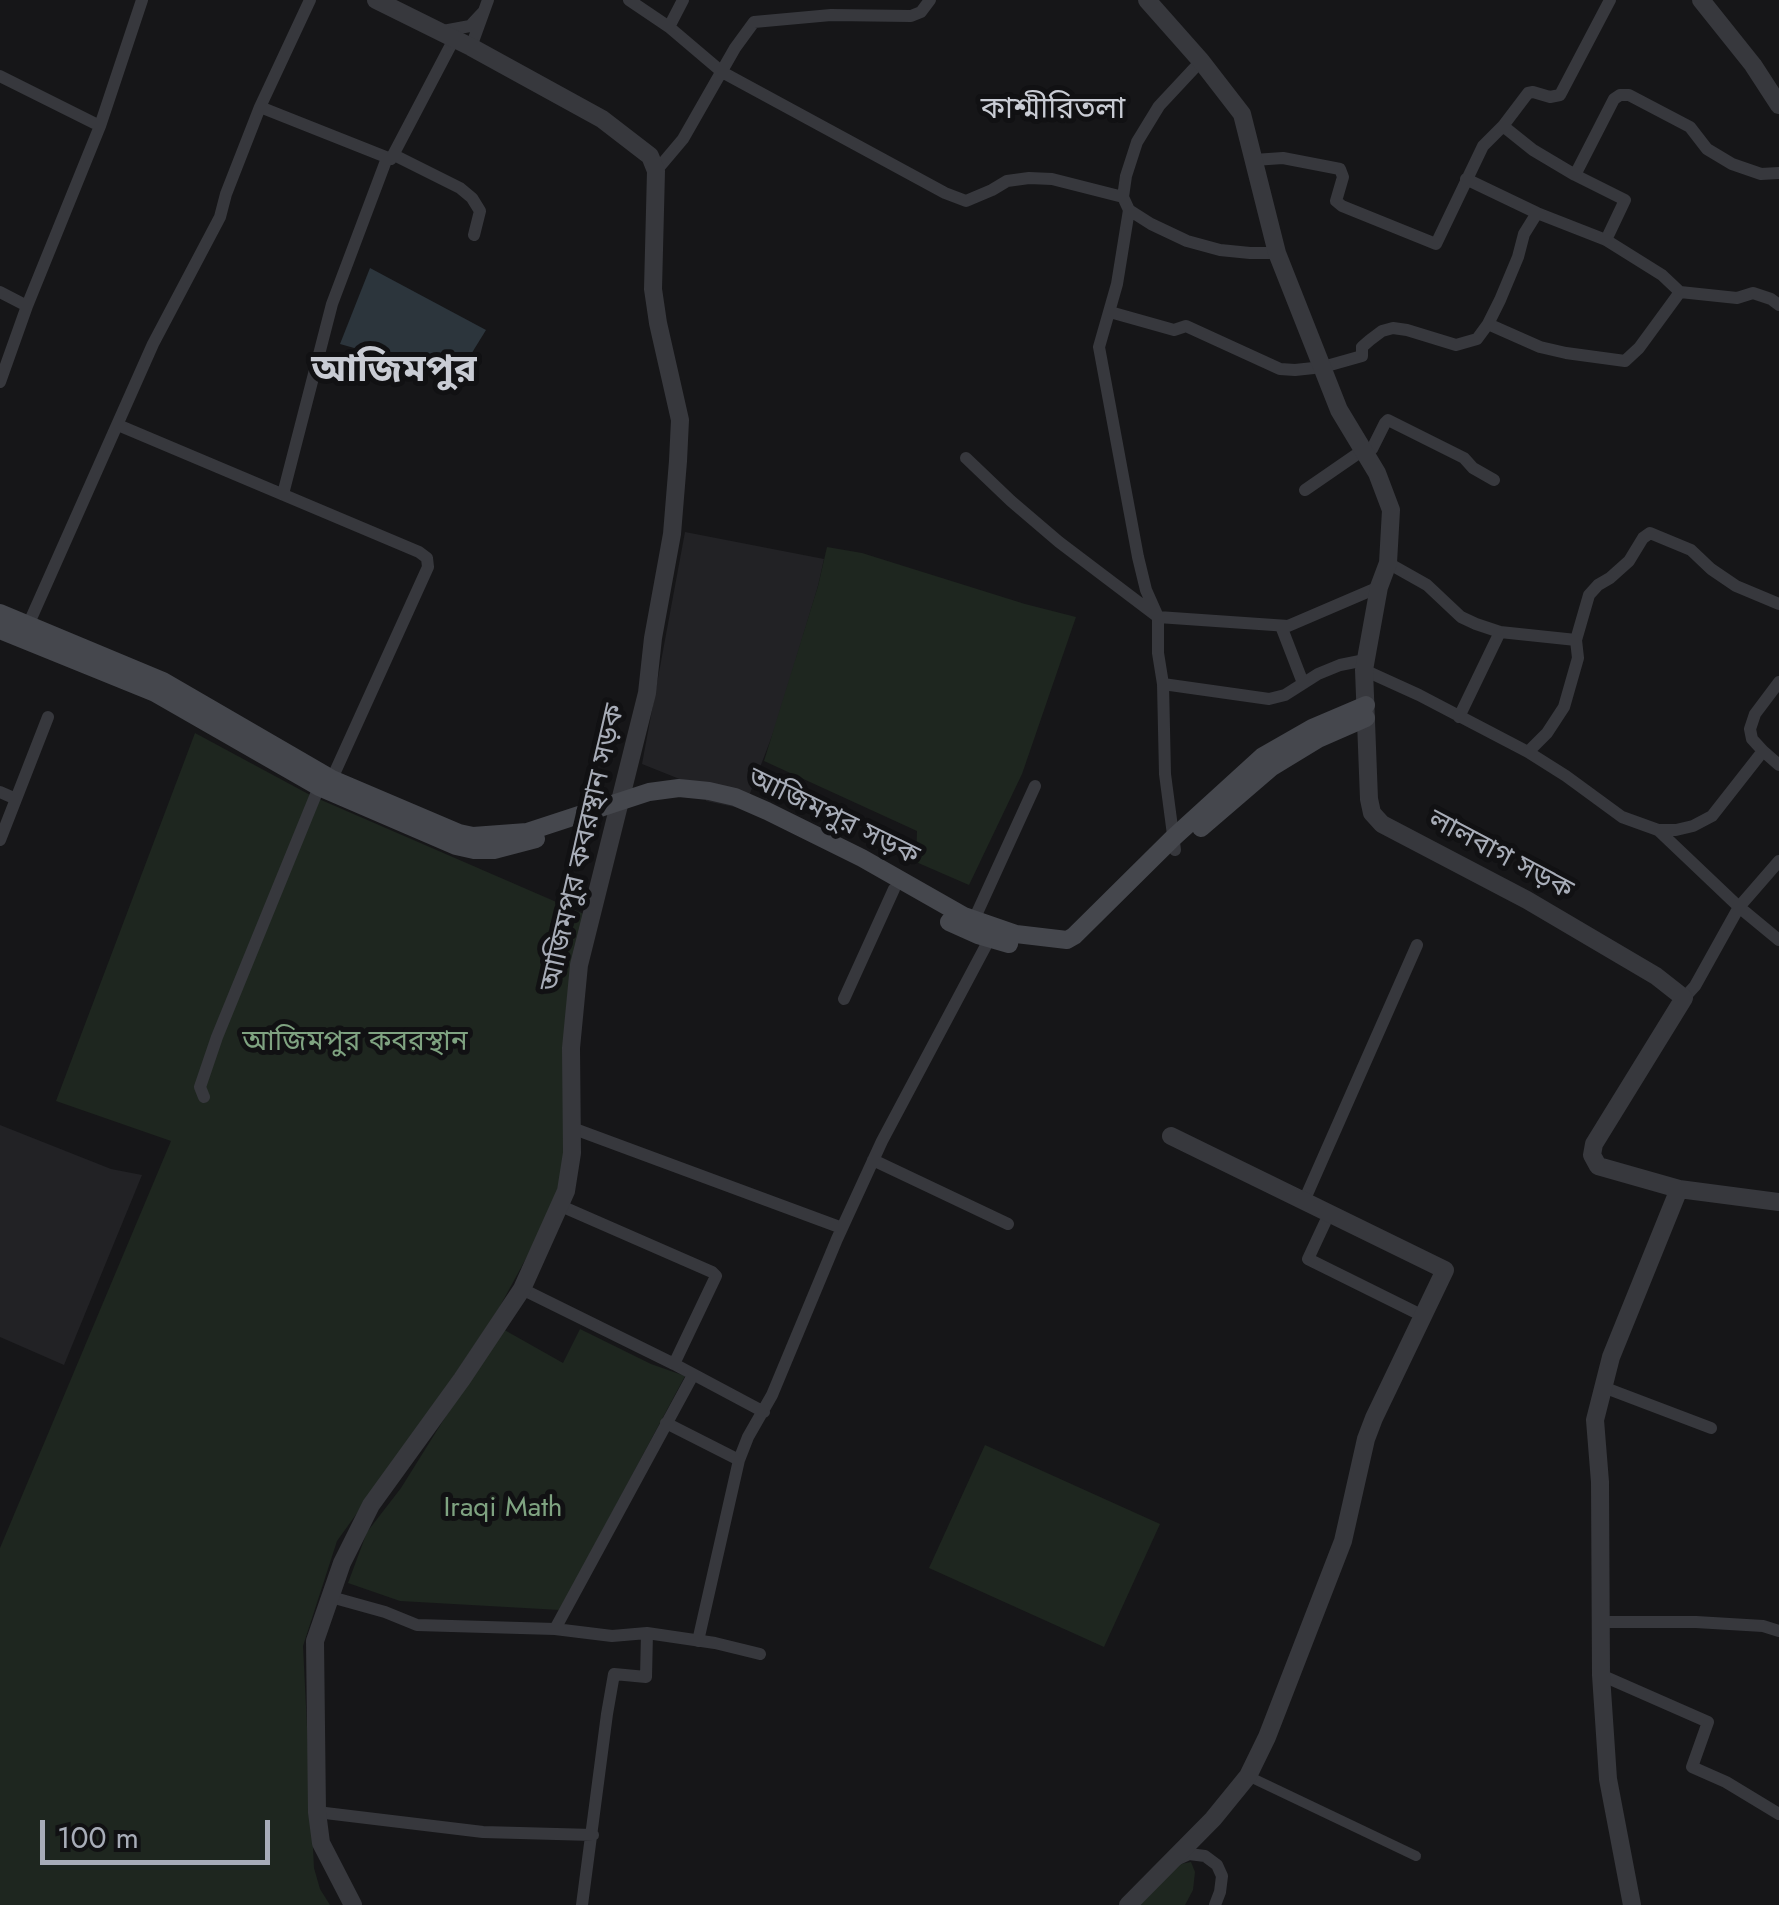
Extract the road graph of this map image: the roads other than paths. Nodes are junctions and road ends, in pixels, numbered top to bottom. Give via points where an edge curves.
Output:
1 (142, 0) edge
2 (310, 0) edge
3 (376, 0) edge
4 (629, 0) edge
5 (683, 0) edge
6 (930, 0) edge
7 (1146, 0) edge
8 (1610, 0) edge
9 (1701, 0) edge
10 (486, 6) edge
11 (669, 26) junction
12 (455, 39) junction
13 (1201, 61) junction
14 (722, 72) junction
15 (0, 76) edge
16 (1776, 96) edge
17 (260, 107) junction
18 (100, 126) junction
19 (1502, 126) junction
20 (390, 157) junction
21 (1254, 160) junction
22 (656, 171) junction
23 (1779, 173) edge
24 (1575, 175) junction
25 (1466, 179) junction
26 (1126, 204) junction
27 (1537, 212) junction
28 (474, 235) dead end
29 (1606, 240) junction
30 (1277, 253) junction
31 (0, 292) edge
32 (1680, 292) junction
33 (1779, 305) edge
34 (27, 306) junction
35 (1110, 312) junction
36 (1488, 324) junction
37 (1323, 367) junction
38 (0, 382) edge
39 (118, 425) junction
40 (1363, 450) junction
41 (966, 458) dead end
42 (1494, 480) dead end
43 (1306, 490) dead end
44 (283, 494) junction
45 (1388, 563) junction
46 (1379, 587) junction
47 (1779, 604) edge
48 (0, 612) edge
49 (1158, 618) junction
50 (1281, 626) junction
51 (0, 630) edge
52 (25, 632) junction
53 (1500, 632) junction
54 (1576, 640) junction
55 (1364, 665) junction
56 (1304, 682) junction
57 (1779, 682) edge
58 (1163, 684) junction
59 (1366, 712) junction
60 (48, 716) dead end
61 (1459, 717) junction
62 (1764, 751) junction
63 (1528, 752) junction
64 (1779, 765) edge
65 (326, 785) junction
66 (1035, 786) dead end
67 (0, 792) edge
68 (16, 798) junction
69 (618, 806) junction
70 (1658, 830) junction
71 (0, 840) edge
72 (1174, 844) junction
73 (1779, 861) edge
74 (894, 889) junction
75 (1739, 907) junction
76 (972, 926) junction
77 (990, 938) junction
78 (1779, 940) edge
79 (1416, 945) dead end
80 (1684, 998) junction
81 (844, 1000) dead end
82 (204, 1096) dead end
83 (572, 1128) junction
84 (1171, 1136) dead end
85 (874, 1160) junction
86 (1679, 1189) junction
87 (1304, 1201) junction
88 (1779, 1202) edge
89 (561, 1206) junction
90 (1329, 1214) junction
91 (1008, 1224) dead end
92 (842, 1228) junction
93 (522, 1289) junction
94 (1423, 1316) junction
95 (674, 1364) junction
96 (693, 1374) junction
97 (1603, 1387) junction
98 (764, 1412) junction
99 (666, 1423) junction
100 (1711, 1428) dead end
101 (739, 1460) junction
102 (331, 1597) junction
103 (1599, 1622) junction
104 (555, 1629) junction
105 (1779, 1631) edge
106 (648, 1634) junction
107 (698, 1641) junction
108 (760, 1654) dead end
109 (1601, 1675) junction
110 (1248, 1776) junction
111 (317, 1812) junction
112 (1779, 1814) edge
113 (593, 1836) junction
114 (1416, 1856) dead end
115 (1166, 1864) junction
116 (353, 1905) edge
117 (582, 1905) edge
118 (1128, 1905) edge
119 (1215, 1905) edge
120 (1632, 1905) edge

1 - 18 street
2 - 17 street
3 - 12 street
4 - 11 street
5 - 11 street
6 - 14 street via 911,16 754,22
7 - 13 street
8 - 19 street via 1560,95 1528,93
9 - 16 street
10 - 12 street
10 - 12 street
11 - 14 street
12 - 20 street
12 - 22 street via 602,119 642,148
13 - 21 street, লালবাগ সড়ক via 1242,114
13 - 26 street via 1159,106 1137,142
14 - 22 street
14 - 26 street via 966,200 1029,178
15 - 18 street
17 - 20 street
17 - 39 street via 220,217
18 - 34 street
19 - 24 street
19 - 25 street
20 - 28 street via 472,198 480,210
20 - 44 street via 332,304
21 - 25 street via 1283,158 1340,169 1336,202 1434,245
21 - 30 street, লালবাগ সড়ক
22 - 69 street, আজিমপুর কবরস্থান সড়ক via 653,289 680,420 678,462 648,694
23 - 24 street via 1732,164 1707,149 1690,127 1620,95
24 - 29 street via 1625,200
25 - 27 street
26 - 30 street via 1188,241
26 - 35 street
27 - 29 street
27 - 36 street
29 - 32 street
30 - 37 street, লালবাগ সড়ক
31 - 34 street
32 - 33 street via 1737,298 1754,293
32 - 36 street via 1625,361 1540,347
34 - 38 street
35 - 37 street via 1174,330 1186,326 1280,369
35 - 49 street via 1099,347 1138,556
36 - 37 street via 1476,339 1456,345 1393,328 1362,347 1362,356
37 - 40 street, লালবাগ সড়ক
39 - 44 street
39 - 52 street
40 - 42 street via 1372,450 1388,420
40 - 43 street
40 - 45 street, লালবাগ সড়ক via 1391,510
41 - 49 street via 1058,542
44 - 65 street via 427,558
45 - 46 street, লালবাগ সড়ক
45 - 53 street via 1462,617
46 - 50 street
46 - 55 street, লালবাগ সড়ক
47 - 54 street via 1650,533 1589,594
48 - 52 main road, আজিমপুর সড়ক
49 - 50 street
49 - 58 street
50 - 56 street
51 - 52 main road, আজিমপুর সড়ক
52 - 65 main road, আজিমপুর সড়ক
53 - 54 street
53 - 61 street
54 - 63 street via 1578,658 1564,707
55 - 56 street via 1340,665
55 - 59 street, লালবাগ সড়ক
55 - 61 street
56 - 58 street via 1269,699
57 - 62 street via 1750,729
58 - 72 street
59 - 72 main road, আজিমপুর সড়ক via 1272,768
59 - 80 street, লালবাগ সড়ক via 1368,799 1382,824 1527,900
60 - 68 street
61 - 63 street
62 - 64 street
62 - 70 street via 1712,816
63 - 70 street via 1622,818
65 - 69 main road, আজিমপুর সড়ক via 474,850 509,847 603,818
65 - 82 street via 217,1037 200,1087
66 - 76 street
67 - 68 street
68 - 71 street
69 - 74 main road, আজিমপুর সড়ক via 679,796 733,806
69 - 76 main road, আজিমপুর সড়ক via 679,788 734,797 862,858
69 - 83 street, আজিমপুর কবরস্থান সড়ক via 579,965
70 - 75 street
72 - 76 main road, আজিমপুর সড়ক via 1067,940
72 - 77 main road, আজিমপুর সড়ক via 1080,946 1028,947
73 - 75 street
74 - 76 main road, আজিমপুর সড়ক via 930,912
74 - 81 street
75 - 78 street
75 - 80 street
76 - 77 main road, আজিমপুর সড়ক
77 - 85 street
79 - 87 street
80 - 86 street via 1592,1155 1598,1166
83 - 89 street, আজিমপুর কবরস্থান সড়ক
83 - 92 street
84 - 87 street
85 - 91 street
85 - 92 street
86 - 88 street
86 - 97 street
87 - 90 street
89 - 93 street, আজিমপুর কবরস্থান সড়ক
89 - 95 street via 716,1276
90 - 94 street via 1308,1259
90 - 94 street via 1445,1270
92 - 98 street
93 - 95 street
93 - 102 street, আজিমপুর কবরস্থান সড়ক via 371,1505
94 - 110 street via 1366,1438 1343,1541
95 - 96 street
96 - 98 street
96 - 99 street
97 - 100 street
97 - 103 street via 1595,1420
98 - 101 street
99 - 101 street
99 - 104 street
101 - 107 street
102 - 104 street via 417,1625
102 - 111 street, আজিমপুর কবরস্থান সড়ক via 315,1641
103 - 105 street
103 - 109 street
104 - 106 street
106 - 107 street
106 - 113 street via 646,1677 614,1674
107 - 108 street
109 - 112 street via 1708,1722 1692,1767
109 - 120 street via 1608,1779
110 - 114 street
110 - 115 street
111 - 113 street via 484,1832
111 - 116 street, আজিমপুর কবরস্থান সড়ক via 321,1843
113 - 117 street
115 - 118 street
115 - 119 street via 1189,1854 1217,1865 1222,1876

